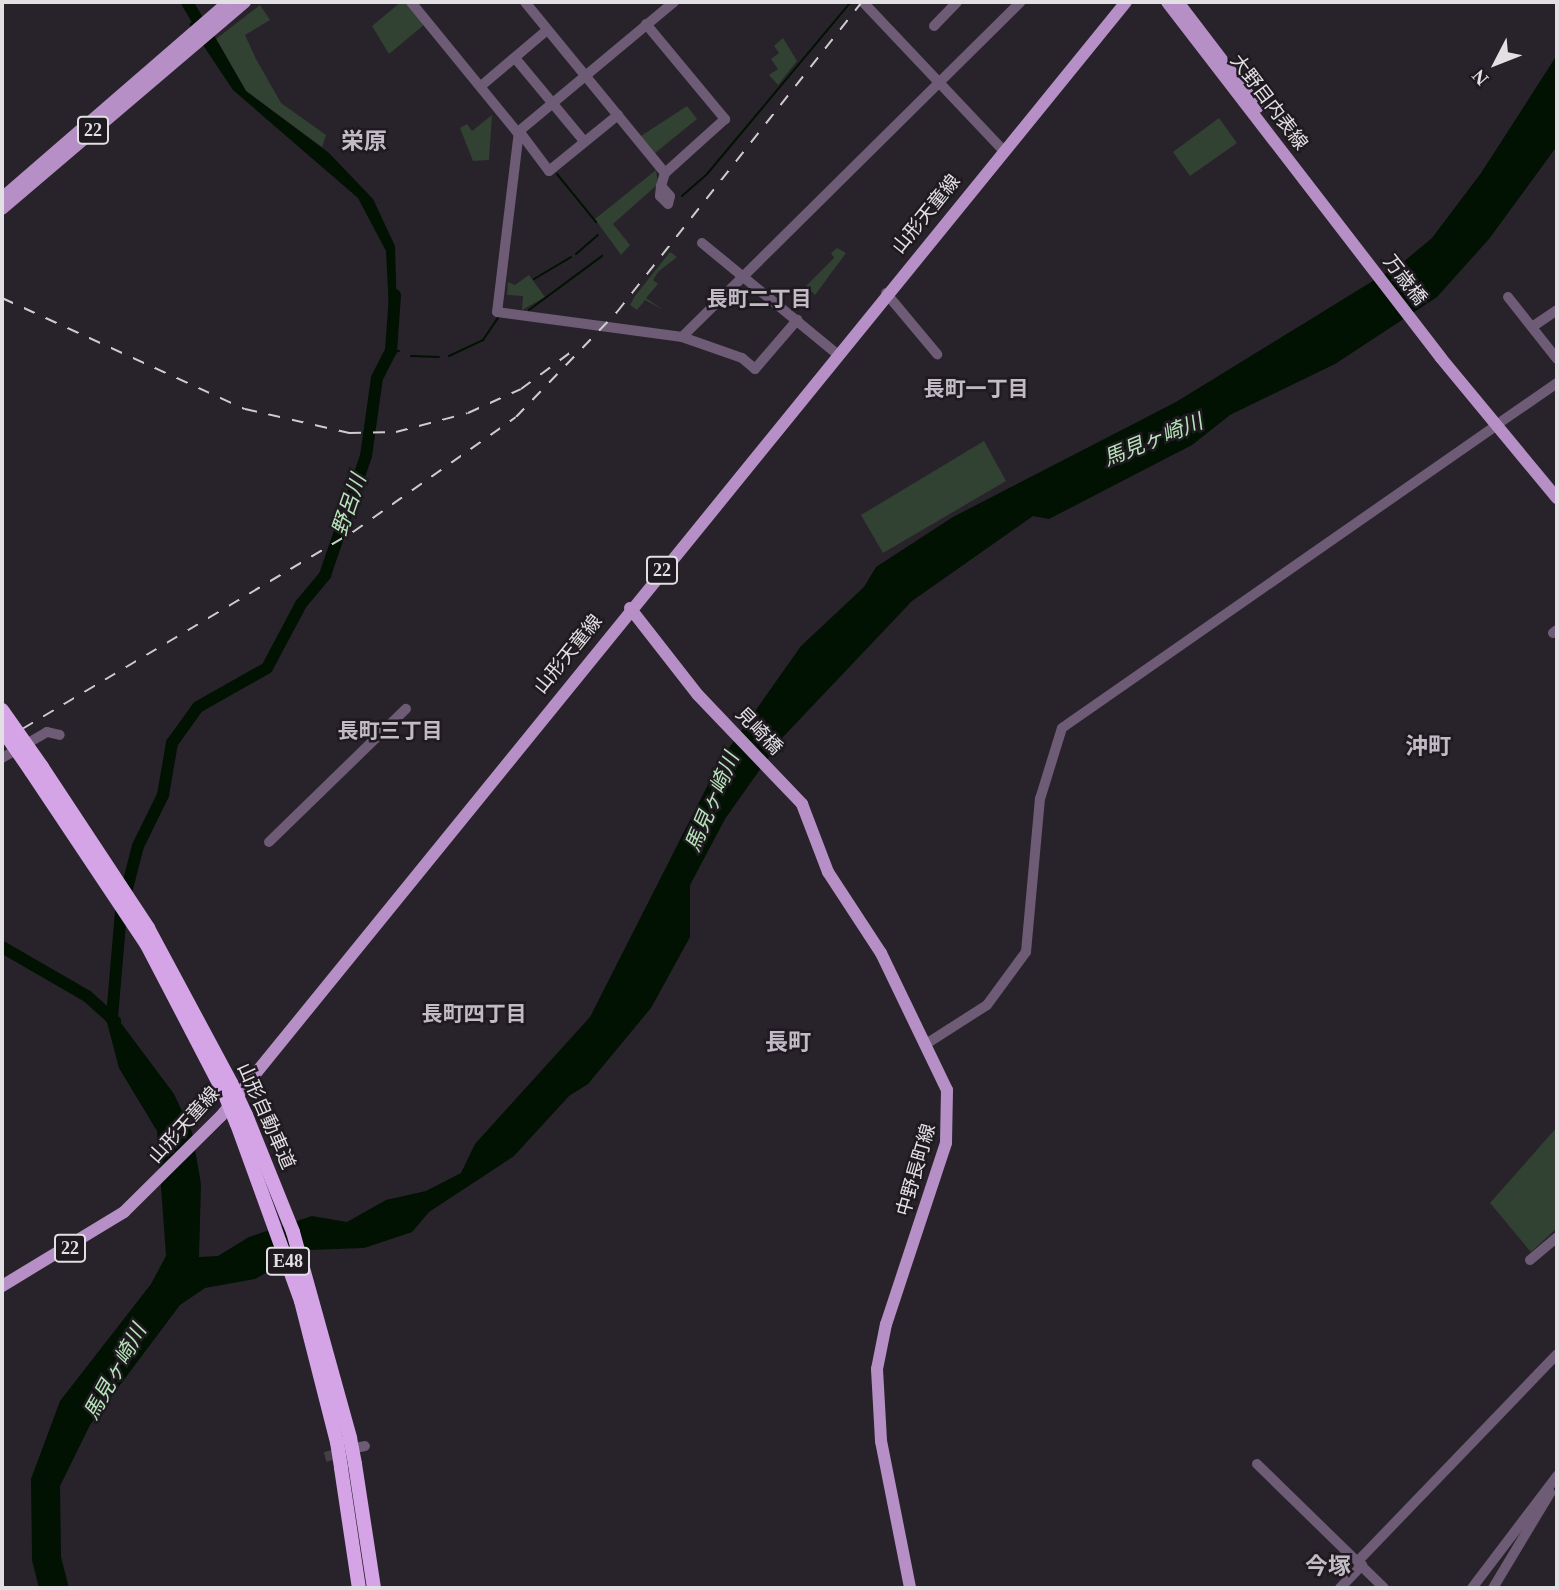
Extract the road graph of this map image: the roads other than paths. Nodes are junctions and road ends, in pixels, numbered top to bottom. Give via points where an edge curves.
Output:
1 (228, 2) edge
2 (243, 2) edge
3 (411, 2) edge
4 (525, 2) edge
5 (674, 2) edge
6 (863, 2) edge
7 (957, 2) edge
8 (1020, 2) edge
9 (1126, 2) edge
10 (1167, 2) edge
11 (1178, 2) edge
12 (217, 16) junction
13 (646, 24) junction
14 (934, 26) dead end
15 (547, 30) junction
16 (185, 42) junction
17 (515, 58) junction
18 (585, 75) junction
19 (939, 84) junction
20 (481, 86) junction
21 (552, 103) junction
22 (618, 115) junction
23 (518, 132) junction
24 (584, 141) junction
25 (1004, 151) junction
26 (665, 173) junction
27 (661, 186) dead end
28 (2, 198) edge
29 (2, 209) edge
30 (1342, 225) junction
31 (702, 243) dead end
32 (743, 276) junction
33 (886, 293) junction
34 (1508, 297) dead end
35 (1557, 310) edge
36 (797, 320) junction
37 (1532, 327) junction
38 (682, 337) junction
39 (836, 353) junction
40 (937, 354) dead end
41 (1557, 359) edge
42 (1557, 383) edge
43 (1500, 423) junction
44 (1557, 485) edge
45 (1557, 498) edge
46 (630, 608) junction
47 (406, 709) dead end
48 (2, 710) edge
49 (2, 729) edge
50 (60, 736) dead end
51 (2, 758) edge
52 (36, 769) junction
53 (793, 794) joint
54 (269, 842) dead end
55 (926, 1044) junction
56 (228, 1089) junction
57 (1557, 1237) edge
58 (1530, 1260) dead end
59 (2, 1286) edge
60 (1557, 1353) edge
61 (1257, 1464) dead end
62 (348, 1466) junction
63 (1557, 1476) edge
64 (1548, 1487) junction
65 (1360, 1562) junction
66 (359, 1588) edge
67 (374, 1588) edge
68 (910, 1588) edge
69 (1339, 1588) edge
70 (1384, 1588) edge
71 (1472, 1588) edge
72 (1493, 1588) edge

1 - 12 main road, 22
2 - 12 main road, 22
3 - 20 street
4 - 15 street
5 - 13 street
6 - 19 street
7 - 14 street
8 - 19 street
9 - 25 main road, 山形天童線 / 22
10 - 30 main road, 大野目内表線
11 - 30 main road, 大野目内表線
12 - 16 main road, 22
13 - 18 street
13 - 26 street via 725,119
15 - 17 street
15 - 18 street
16 - 28 main road, 22
16 - 29 main road, 22
17 - 20 street
17 - 21 street
18 - 21 street
18 - 22 street
19 - 25 street
19 - 32 street
20 - 23 street
21 - 23 street
21 - 24 street
22 - 24 street
22 - 26 street
23 - 24 street via 549,171
23 - 38 street via 497,312
25 - 33 main road, 山形天童線 / 22
26 - 27 street
30 - 43 main road, 万歳橋
31 - 32 street
32 - 36 street
32 - 38 street
33 - 39 main road, 山形天童線 / 22
33 - 40 street
34 - 37 street
35 - 37 street
36 - 38 street via 755,369 742,358
36 - 39 street
37 - 41 street
39 - 46 main road, 山形天童線 / 22
42 - 43 street
43 - 44 main road
43 - 45 main road
43 - 55 street via 1062,729 1040,799 1026,952 986,1005
46 - 53 main road, 見崎橋 via 698,695
46 - 59 main road, 山形天童線 / 22 via 200,1139 134,1204 94,1234
47 - 54 street
48 - 52 highway, 山形自動車道 / E48, bridge
49 - 52 highway, 山形自動車道 / E48, bridge
50 - 51 street via 47,732
52 - 56 highway, 山形自動車道 / E48 via 147,945
52 - 56 highway, 山形自動車道 / E48 via 97,847 148,928
53 - 55 main road, 中野長町線 via 828,872 881,953
55 - 68 main road, 中野長町線 via 947,1090 950,1124 877,1369 881,1441
56 - 62 highway, 山形自動車道 / E48, bridge via 259,1161 353,1443
57 - 58 street
60 - 65 street
61 - 65 street
62 - 66 highway, 山形自動車道 / E48
62 - 67 highway, 山形自動車道 / E48
63 - 64 street
64 - 71 street
64 - 72 street via 1550,1494
65 - 69 street
65 - 70 street

